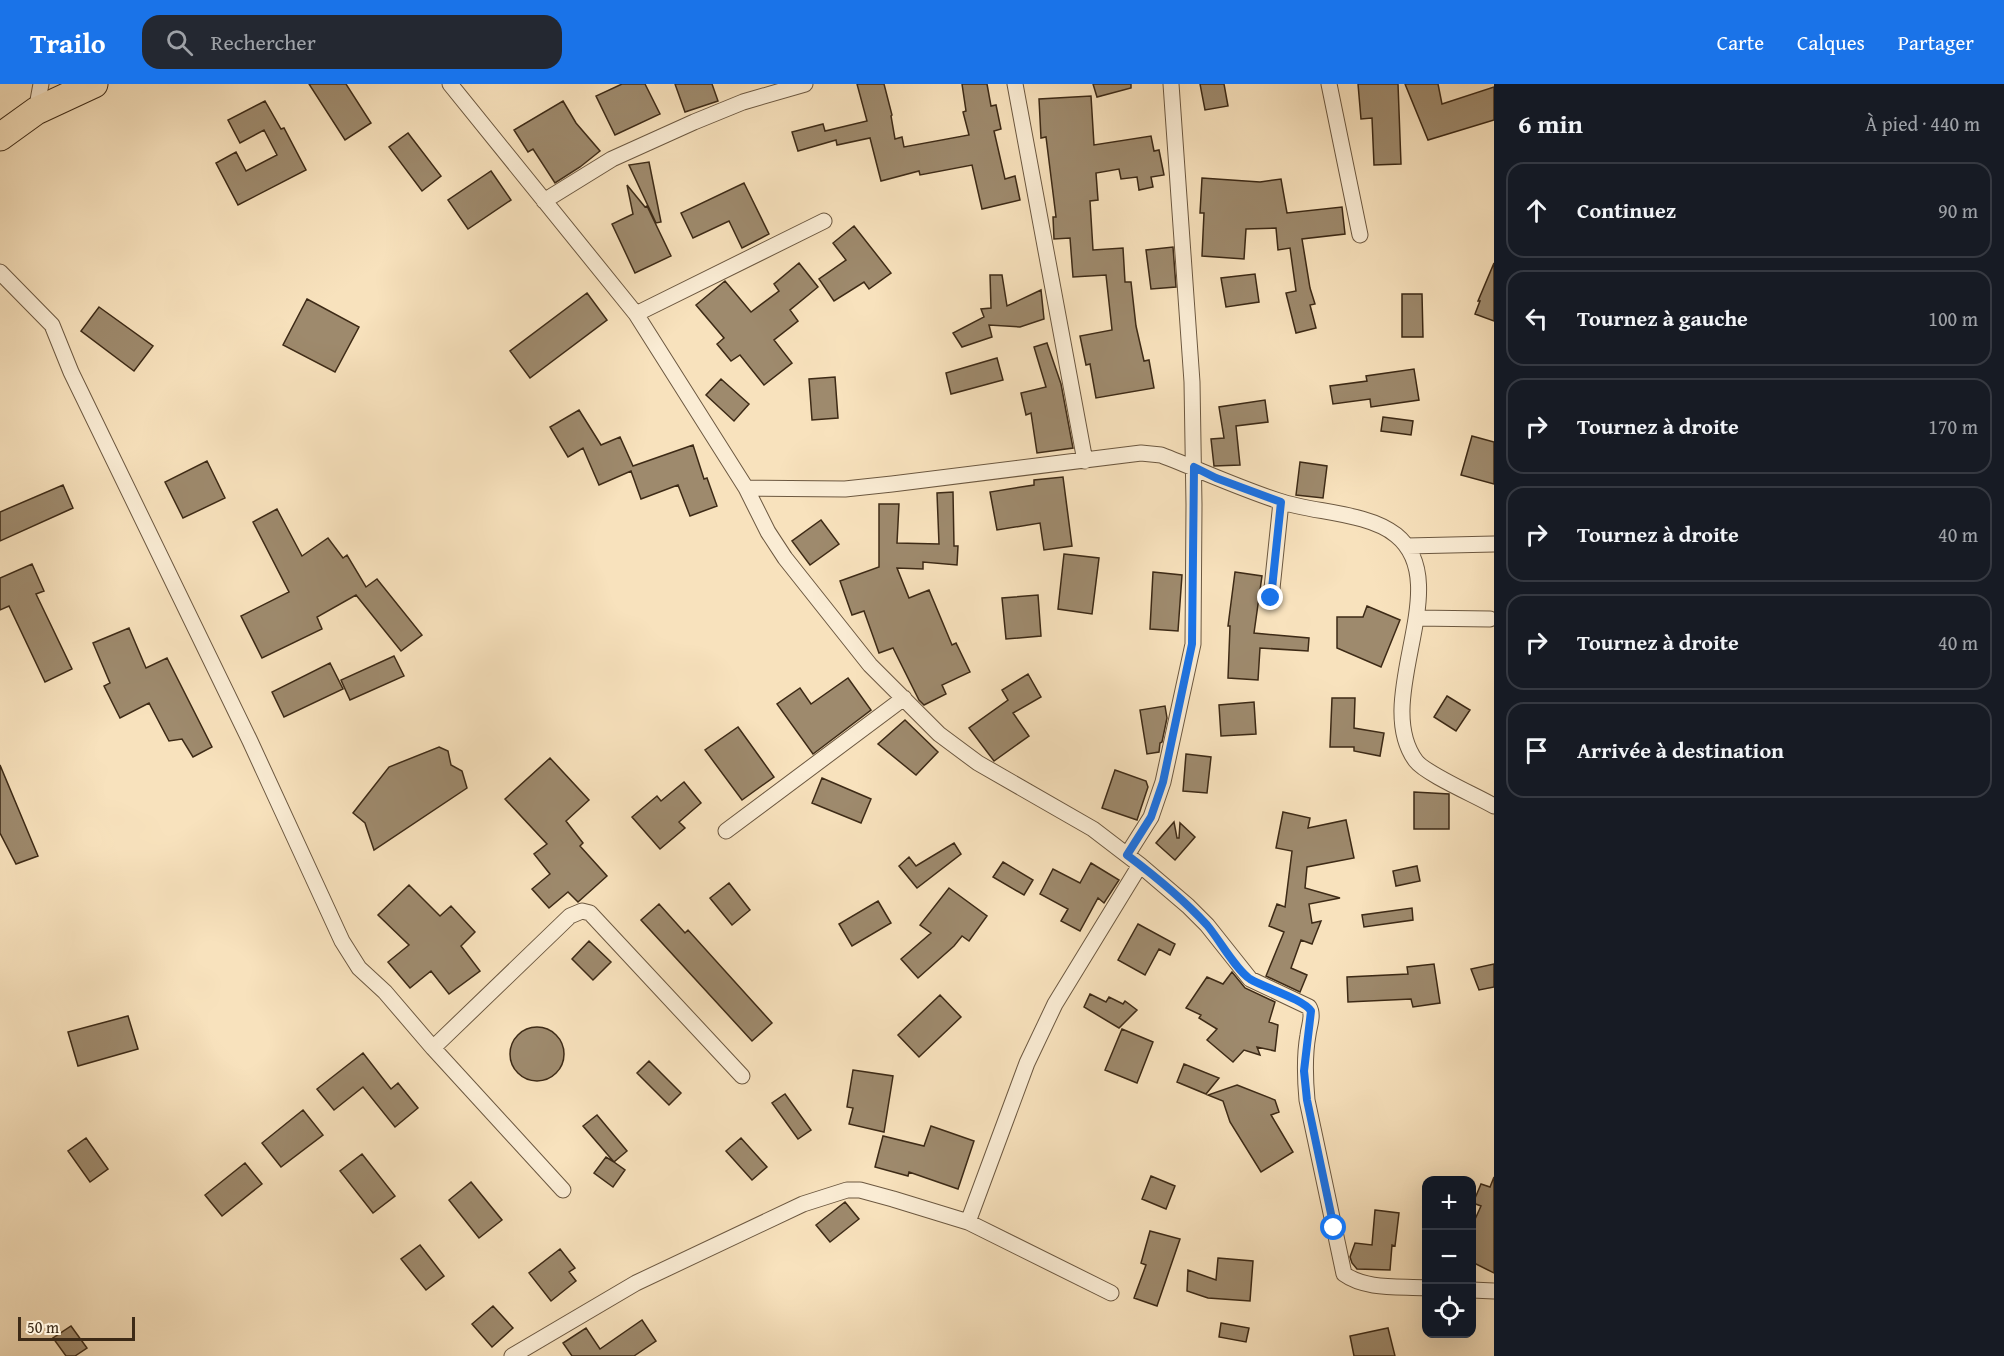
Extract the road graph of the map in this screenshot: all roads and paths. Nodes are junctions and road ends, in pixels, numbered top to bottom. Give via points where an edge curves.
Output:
1 (41, 84) edge
2 (94, 84) edge
3 (450, 84) edge
4 (806, 84) edge
5 (1015, 84) edge
6 (1171, 84) edge
7 (1329, 84) edge
8 (36, 111) junction
9 (0, 137) edge
10 (544, 201) junction
11 (824, 221) dead end
12 (1360, 235) dead end
13 (0, 272) edge
14 (636, 314) junction
15 (1085, 460) junction
16 (1194, 467) junction
17 (746, 488) junction
18 (1281, 502) junction
19 (1494, 544) edge
20 (1407, 546) junction
21 (1271, 598) dead end
22 (1416, 618) junction
23 (1490, 619) dead end
24 (904, 698) junction
25 (1494, 806) edge
26 (726, 831) dead end
27 (1127, 855) junction
28 (1140, 865) junction
29 (434, 1048) junction
30 (742, 1076) dead end
31 (563, 1190) dead end
32 (968, 1222) junction
33 (1422, 1287) edge
34 (1476, 1290) edge
35 (1494, 1291) edge
36 (1112, 1293) dead end
37 (512, 1356) edge

1 - 8 street
2 - 8 highway
3 - 10 street
4 - 10 street via 743,102 694,122 612,159
5 - 15 street
6 - 16 street via 1192,382
7 - 12 street
8 - 9 highway
10 - 14 street
11 - 14 street
13 - 29 street via 52,325 342,941 358,968 385,992
14 - 17 street
15 - 16 street via 1141,453 1161,455
15 - 17 street via 845,489
16 - 18 street
16 - 27 street via 1192,644 1163,782 1151,817
17 - 24 street via 785,558 870,665
18 - 20 street via 1378,525
18 - 21 street
19 - 20 street
20 - 22 street via 1418,587
22 - 23 street
22 - 25 street via 1401,701 1402,724 1409,746 1416,761 1429,771
24 - 26 street
24 - 27 street via 939,734 978,764 1093,830
27 - 28 street
28 - 32 street via 1054,1004 1027,1063
28 - 33 street via 1207,925 1246,976 1311,1011 1304,1071 1307,1100 1344,1274 1364,1284
29 - 30 street via 570,916 582,911 590,914
29 - 31 street
32 - 36 street
32 - 37 street via 860,1191 834,1192 636,1283
34 - 35 street

